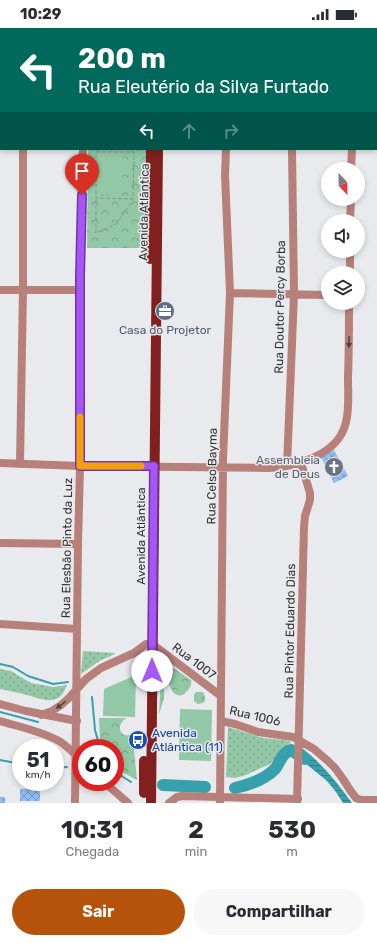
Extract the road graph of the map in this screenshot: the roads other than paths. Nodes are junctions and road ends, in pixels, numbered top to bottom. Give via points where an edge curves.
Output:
1 (23, 150) edge
2 (83, 150) edge
3 (151, 150) edge
4 (158, 150) edge
5 (226, 150) edge
6 (292, 150) edge
7 (352, 150) edge
8 (351, 162) edge
9 (153, 281) junction
10 (0, 290) edge
11 (23, 290) junction
12 (80, 290) junction
13 (230, 294) junction
14 (294, 294) junction
15 (321, 294) edge
16 (349, 310) edge
17 (301, 462) junction
18 (0, 463) edge
19 (20, 464) junction
20 (80, 466) junction
21 (151, 466) junction
22 (287, 466) junction
23 (223, 467) junction
24 (0, 543) edge
25 (78, 544) junction
26 (0, 624) edge
27 (77, 629) junction
28 (149, 644) junction
29 (77, 690) junction
30 (221, 696) junction
31 (0, 704) edge
32 (41, 715) junction
33 (0, 721) edge
34 (77, 721) junction
35 (221, 721) junction
36 (77, 739) edge
37 (299, 743) junction
38 (72, 752) edge
39 (76, 791) edge
40 (114, 791) edge
41 (220, 800) edge
42 (377, 800) edge
43 (297, 801) edge
44 (75, 803) edge
45 (128, 803) edge
46 (144, 803) edge
47 (151, 803) edge
48 (169, 803) edge

1 - 11 street
2 - 12 street, Rua Elesbão Pinto da Luz
3 - 9 main road, Avenida Atlântica
4 - 9 main road, Avenida Atlântica
5 - 13 street, Rua Celso Bayma
6 - 14 street, Rua Doutor Percy Borba
7 - 8 street
9 - 21 main road, Avenida Atlântica
10 - 11 street
11 - 12 street
11 - 19 street
12 - 20 street, Rua Elesbão Pinto da Luz
13 - 14 street
13 - 23 street, Rua Celso Bayma
14 - 15 street
14 - 22 street, Rua Doutor Percy Borba
16 -> 17 street via 345,426 332,445 318,455
17 - 22 street
17 - 37 street, Rua Pintor Eduardo Dias via 310,490 310,500 304,527
18 - 19 street
19 - 20 street
20 - 21 street
20 - 25 street, Rua Elesbão Pinto da Luz
21 - 23 street
21 - 28 main road, Avenida Atlântica
22 - 23 street
23 - 30 street, Rua Celso Bayma
24 - 25 street
25 - 27 street, Rua Elesbão Pinto da Luz
26 - 27 street
27 - 29 street, Rua Elesbão Pinto da Luz
28 - 29 street via 101,668 86,679
28 - 30 street, Rua 1007
28 - 46 main road, Avenida Atlântica
28 - 47 main road, Avenida Atlântica
29 -> 32 street via 61,705
29 - 34 street, Rua Elesbão Pinto da Luz
30 - 35 street, Rua Celso Bayma
31 - 32 street
32 - 34 street
33 - 38 street via 59,741
34 - 36 street, Rua Elesbão Pinto da Luz
35 - 37 street, Rua 1006 via 258,732 293,737
35 - 41 street, Rua Celso Bayma
37 - 42 street, Rua 1006 via 322,755 343,779 353,796 361,800
37 - 43 street, Rua Pintor Eduardo Dias
39 - 44 street, Rua Elesbão Pinto da Luz
40 - 45 street
41 - 43 street
41 - 48 street via 182,796

